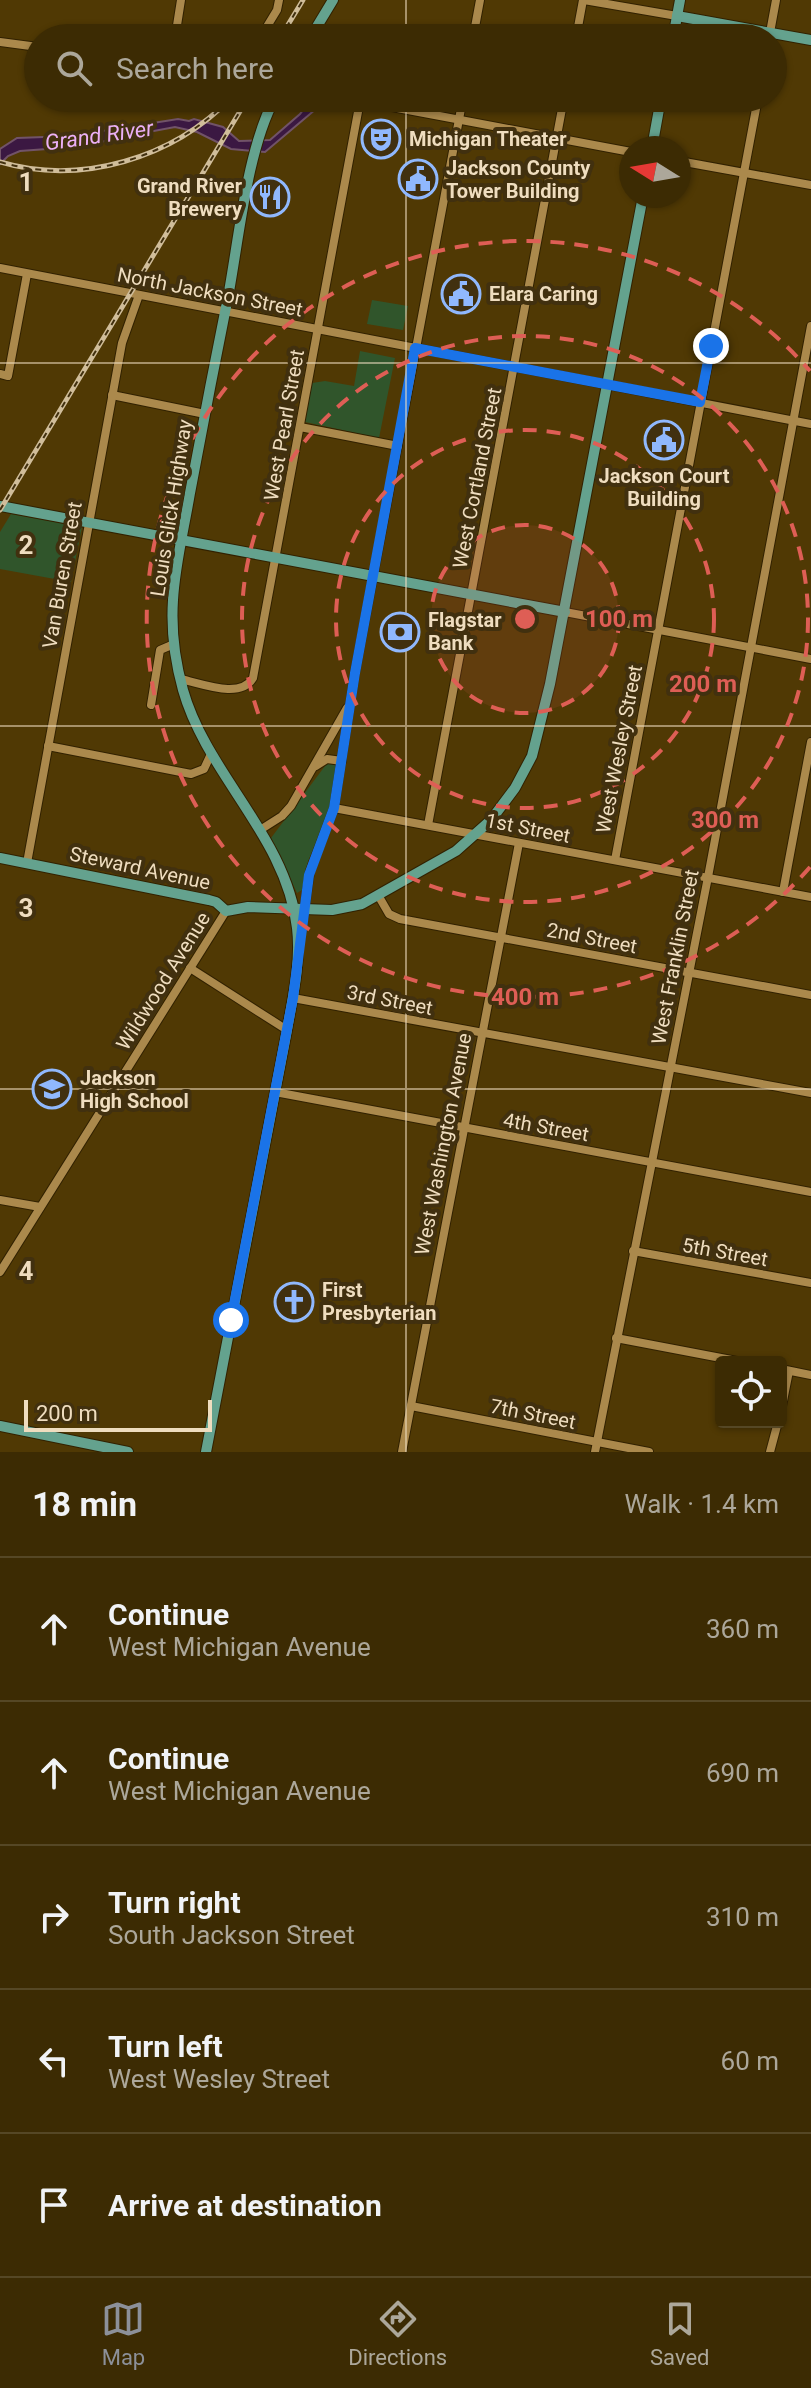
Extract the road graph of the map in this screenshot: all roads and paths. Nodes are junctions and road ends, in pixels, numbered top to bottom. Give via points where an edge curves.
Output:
1 (181, 0) edge
2 (277, 0) edge
3 (333, 0) edge
4 (480, 0) edge
5 (584, 0) edge
6 (680, 0) edge
7 (776, 0) edge
8 (677, 16) junction
9 (177, 24) edge
10 (268, 24) edge
11 (318, 24) edge
12 (476, 24) edge
13 (579, 24) edge
14 (676, 24) edge
15 (716, 24) edge
16 (772, 24) edge
17 (787, 37) edge
18 (811, 40) edge
19 (0, 42) edge
20 (24, 45) edge
21 (269, 112) edge
22 (358, 112) edge
23 (420, 112) edge
24 (460, 112) edge
25 (561, 112) edge
26 (658, 112) edge
27 (756, 112) edge
28 (459, 119) junction
29 (654, 136) edge
30 (557, 137) junction
31 (619, 150) edge
32 (691, 163) edge
33 (745, 173) junction
34 (811, 185) edge
35 (641, 208) edge
36 (0, 268) edge
37 (27, 274) junction
38 (139, 295) junction
39 (224, 312) junction
40 (811, 326) edge
41 (318, 329) junction
42 (415, 348) junction
43 (514, 367) junction
44 (4, 375) edge
45 (607, 385) junction
46 (112, 395) junction
47 (700, 402) junction
48 (205, 414) junction
49 (793, 420) junction
50 (811, 424) edge
51 (300, 427) junction
52 (398, 446) junction
53 (0, 506) edge
54 (88, 523) junction
55 (182, 541) junction
56 (275, 558) junction
57 (374, 576) junction
58 (472, 594) junction
59 (565, 612) junction
60 (658, 629) junction
61 (174, 644) junction
62 (751, 647) junction
63 (811, 659) edge
64 (180, 679) junction
65 (351, 700) junction
66 (151, 705) dead end
67 (811, 742) edge
68 (326, 744) junction
69 (48, 746) junction
70 (344, 748) junction
71 (211, 754) junction
72 (342, 761) junction
73 (316, 766) junction
74 (334, 808) junction
75 (428, 825) junction
76 (260, 830) junction
77 (477, 835) junction
78 (519, 843) junction
79 (0, 858) edge
80 (615, 860) junction
81 (27, 863) junction
82 (708, 877) junction
83 (783, 892) junction
84 (378, 895) junction
85 (811, 897) edge
86 (299, 910) junction
87 (226, 911) junction
88 (501, 938) junction
89 (190, 968) junction
90 (688, 972) junction
91 (294, 993) junction
92 (811, 995) edge
93 (287, 1030) junction
94 (482, 1033) junction
95 (669, 1068) junction
96 (275, 1092) junction
97 (811, 1093) edge
98 (464, 1128) junction
99 (650, 1162) junction
100 (811, 1192) edge
101 (0, 1200) edge
102 (40, 1207) junction
103 (633, 1251) junction
104 (0, 1272) edge
105 (811, 1283) edge
106 (616, 1338) junction
107 (715, 1357) edge
108 (787, 1370) edge
109 (811, 1375) edge
110 (411, 1406) junction
111 (0, 1426) edge
112 (776, 1428) edge
113 (78, 1447) edge
114 (596, 1447) edge
115 (128, 1452) edge
116 (206, 1452) edge
117 (402, 1452) edge
118 (649, 1452) edge
119 (770, 1452) edge

1 - 9 street
2 - 10 street
3 - 11 main road
4 - 12 street
5 - 8 street
5 - 13 street
6 - 8 main road
7 - 16 street
8 - 14 main road
8 - 15 main road
17 - 18 main road
19 - 20 street
21 - 39 main road, Louis Glick Highway via 260,134
22 - 41 street, West Pearl Street
23 - 28 street
24 - 28 street
25 - 30 street, West Cortland Street
26 - 29 main road
27 - 33 street, West Wesley Street
28 - 30 street
28 - 42 street
30 - 31 street
30 - 43 street, West Cortland Street
32 - 33 street
33 - 34 street
33 - 47 street, West Wesley Street
35 - 45 main road
36 - 37 street, North Jackson Street
37 - 38 street, North Jackson Street
37 - 44 street
38 - 39 street, North Jackson Street
38 - 46 street, Van Buren Street
39 - 41 street, North Jackson Street
39 - 48 main road, Louis Glick Highway
40 - 49 street, West Franklin Street
41 - 42 street, North Jackson Street
41 - 51 street, West Pearl Street
42 - 43 street, North Jackson Street
42 - 52 street
43 - 45 street, North Jackson Street
43 - 58 street, West Cortland Street
45 - 47 street, North Jackson Street
45 - 59 main road
46 - 48 street
46 - 54 street, Van Buren Street
47 - 49 street, North Jackson Street
47 - 60 street, West Wesley Street
48 - 55 main road, Louis Glick Highway
49 - 50 street, North Jackson Street
49 - 62 street, West Franklin Street
51 - 52 street
51 - 56 street, West Pearl Street
52 - 57 street
53 - 54 main road
54 - 55 main road
54 - 69 street, Van Buren Street
55 - 56 main road
55 - 61 main road, Louis Glick Highway via 173,600
56 - 57 main road
56 - 64 street, West Pearl Street via 250,683 235,690
57 - 58 main road
57 - 65 street
58 - 59 main road
58 - 75 street, West Cortland Street
59 - 60 street
59 - 77 main road, Steward Avenue via 536,744 515,788
60 - 62 street
60 - 80 street, West Wesley Street
61 - 64 main road, Louis Glick Highway
61 - 66 street via 160,650
62 - 63 street
62 - 82 street, West Franklin Street
64 - 71 main road, Louis Glick Highway
65 - 68 street
65 - 70 street
67 - 83 street
68 - 70 street via 333,740
68 - 73 street
69 - 71 street via 191,774 204,769
69 - 81 street, Van Buren Street
70 - 72 street
71 - 76 main road, Louis Glick Highway
72 - 73 street via 325,759
72 - 74 street
73 - 76 street via 288,810
74 - 75 street, 1st Street
74 - 86 street
75 - 77 street, 1st Street
76 - 86 main road, Louis Glick Highway
77 - 78 street, 1st Street
77 - 84 main road, Steward Avenue
78 - 80 street, 1st Street
78 - 88 street, West Washington Avenue
79 - 81 main road, Steward Avenue
80 - 82 street, 1st Street
81 - 87 main road, Steward Avenue via 209,900
82 - 83 street, 1st Street
82 - 90 street, West Franklin Street
83 - 85 street, 1st Street
84 - 86 main road, Steward Avenue via 347,909
84 - 88 street, 2nd Street via 395,917
86 - 87 main road, Steward Avenue
86 - 91 main road, Louis Glick Highway
87 - 89 street, Wildwood Avenue
88 - 90 street, 2nd Street
88 - 94 street, West Washington Avenue
89 - 93 street
89 - 102 street, Wildwood Avenue
90 - 92 street, 2nd Street
90 - 95 street, West Franklin Street
91 - 93 main road, Louis Glick Highway
91 - 94 street, 3rd Street
93 - 96 main road, Louis Glick Highway
94 - 95 street, 3rd Street
94 - 98 street, West Washington Avenue
95 - 97 street, 3rd Street
95 - 99 street, West Franklin Street
96 - 98 street, 4th Street
96 - 116 main road, Louis Glick Highway
98 - 99 street, 4th Street
98 - 110 street, West Washington Avenue
99 - 100 street, 4th Street
99 - 103 street, West Franklin Street
101 - 102 street
102 - 104 street, Wildwood Avenue
103 - 105 street, 5th Street
103 - 106 street, West Franklin Street
106 - 107 street
106 - 114 street, West Franklin Street
108 - 109 street
110 - 114 street, 7th Street
110 - 117 street, West Washington Avenue
111 - 113 main road
112 - 119 street
113 - 115 main road
114 - 118 street, 7th Street

